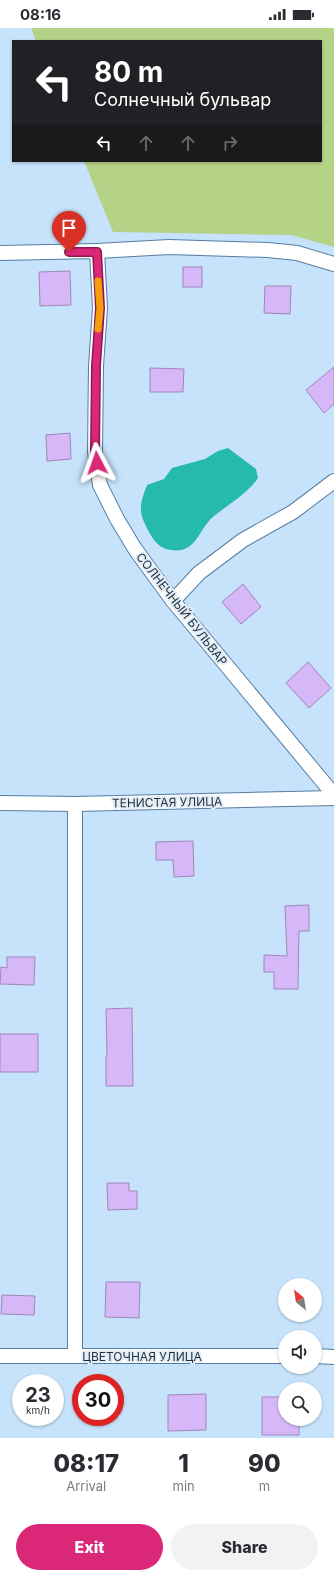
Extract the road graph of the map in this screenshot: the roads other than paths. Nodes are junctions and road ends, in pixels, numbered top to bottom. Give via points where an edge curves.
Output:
1 (97, 252) junction
2 (0, 253) edge
3 (334, 264) edge
4 (334, 480) edge
5 (173, 601) junction
6 (334, 795) edge
7 (334, 798) edge
8 (0, 803) edge
9 (75, 804) junction
10 (76, 1355) junction
11 (0, 1356) edge
12 (278, 1356) edge
13 (322, 1356) edge
14 (334, 1356) edge

1 - 2 street
1 - 3 street via 169,247 268,250 297,252
1 - 5 street, СОЛНЕЧНЫЙ БУЛЬВАР via 100,308 95,452 100,485 135,549
4 - 5 street via 294,512 242,540 199,572
5 - 6 street, СОЛНЕЧНЫЙ БУЛЬВАР
7 - 9 street, ТЕНИСТАЯ УЛИЦА
8 - 9 street, ТЕНИСТАЯ УЛИЦА
9 - 10 street
10 - 11 street, ЦВЕТОЧНАЯ УЛИЦА
10 - 12 street, ЦВЕТОЧНАЯ УЛИЦА
13 - 14 street

